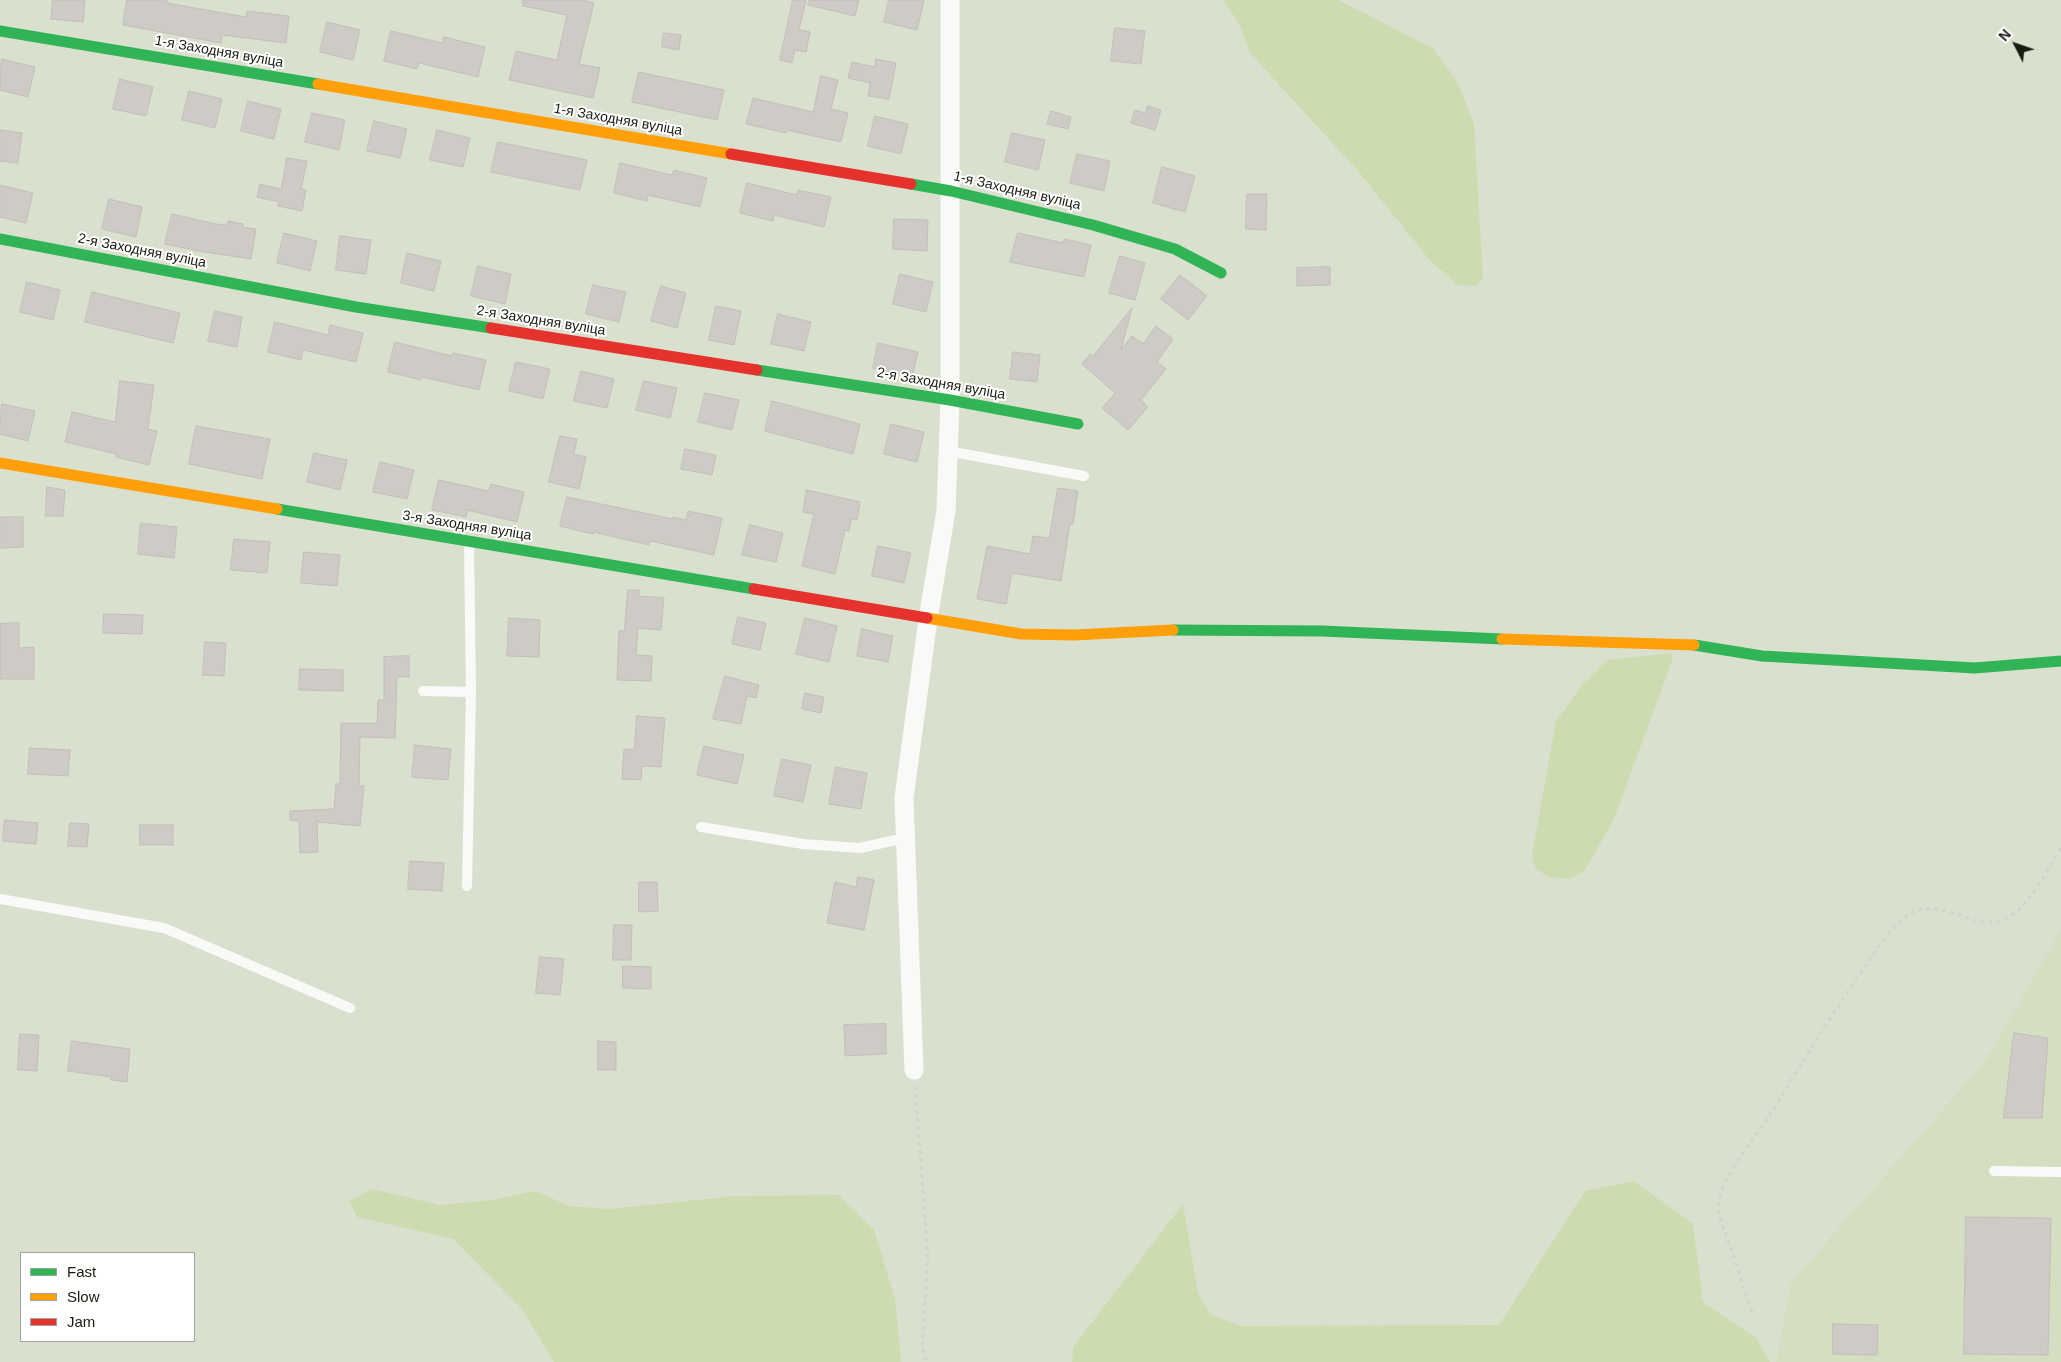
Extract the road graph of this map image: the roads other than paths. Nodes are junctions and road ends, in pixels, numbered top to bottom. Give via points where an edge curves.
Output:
1 (950, 0) edge
2 (0, 31) edge
3 (951, 191) junction
4 (0, 239) edge
5 (1222, 273) dead end
6 (950, 400) junction
7 (1078, 424) dead end
8 (948, 450) junction
9 (0, 463) edge
10 (1084, 476) dead end
11 (469, 542) junction
12 (928, 619) junction
13 (2061, 661) edge
14 (423, 691) dead end
15 (471, 692) junction
16 (701, 827) dead end
17 (905, 838) junction
18 (467, 886) dead end
19 (0, 899) edge
20 (350, 1008) dead end
21 (914, 1070) road end
22 (1994, 1171) dead end
23 (2061, 1172) edge

1 - 3 street
2 - 3 street, 1-я Заходняя вуліца
3 - 5 street, 1-я Заходняя вуліца via 1093,225 1175,249
3 - 6 street
4 - 6 street, 2-я Заходняя вуліца via 356,307
6 - 7 street, 2-я Заходняя вуліца
6 - 8 street
8 - 10 lane
8 - 12 street via 946,511
9 - 11 street, 3-я Заходняя вуліца
11 - 12 street, 3-я Заходняя вуліца
11 - 15 lane
12 - 13 street, 3-я Заходняя вуліца via 1021,634 1074,635 1183,629 1322,631 1685,644 1762,656 1965,668
12 - 17 street via 904,798
14 - 15 lane
15 - 18 lane
16 - 17 lane via 802,844 860,848
17 - 21 street
19 - 20 lane via 164,928
22 - 23 lane

